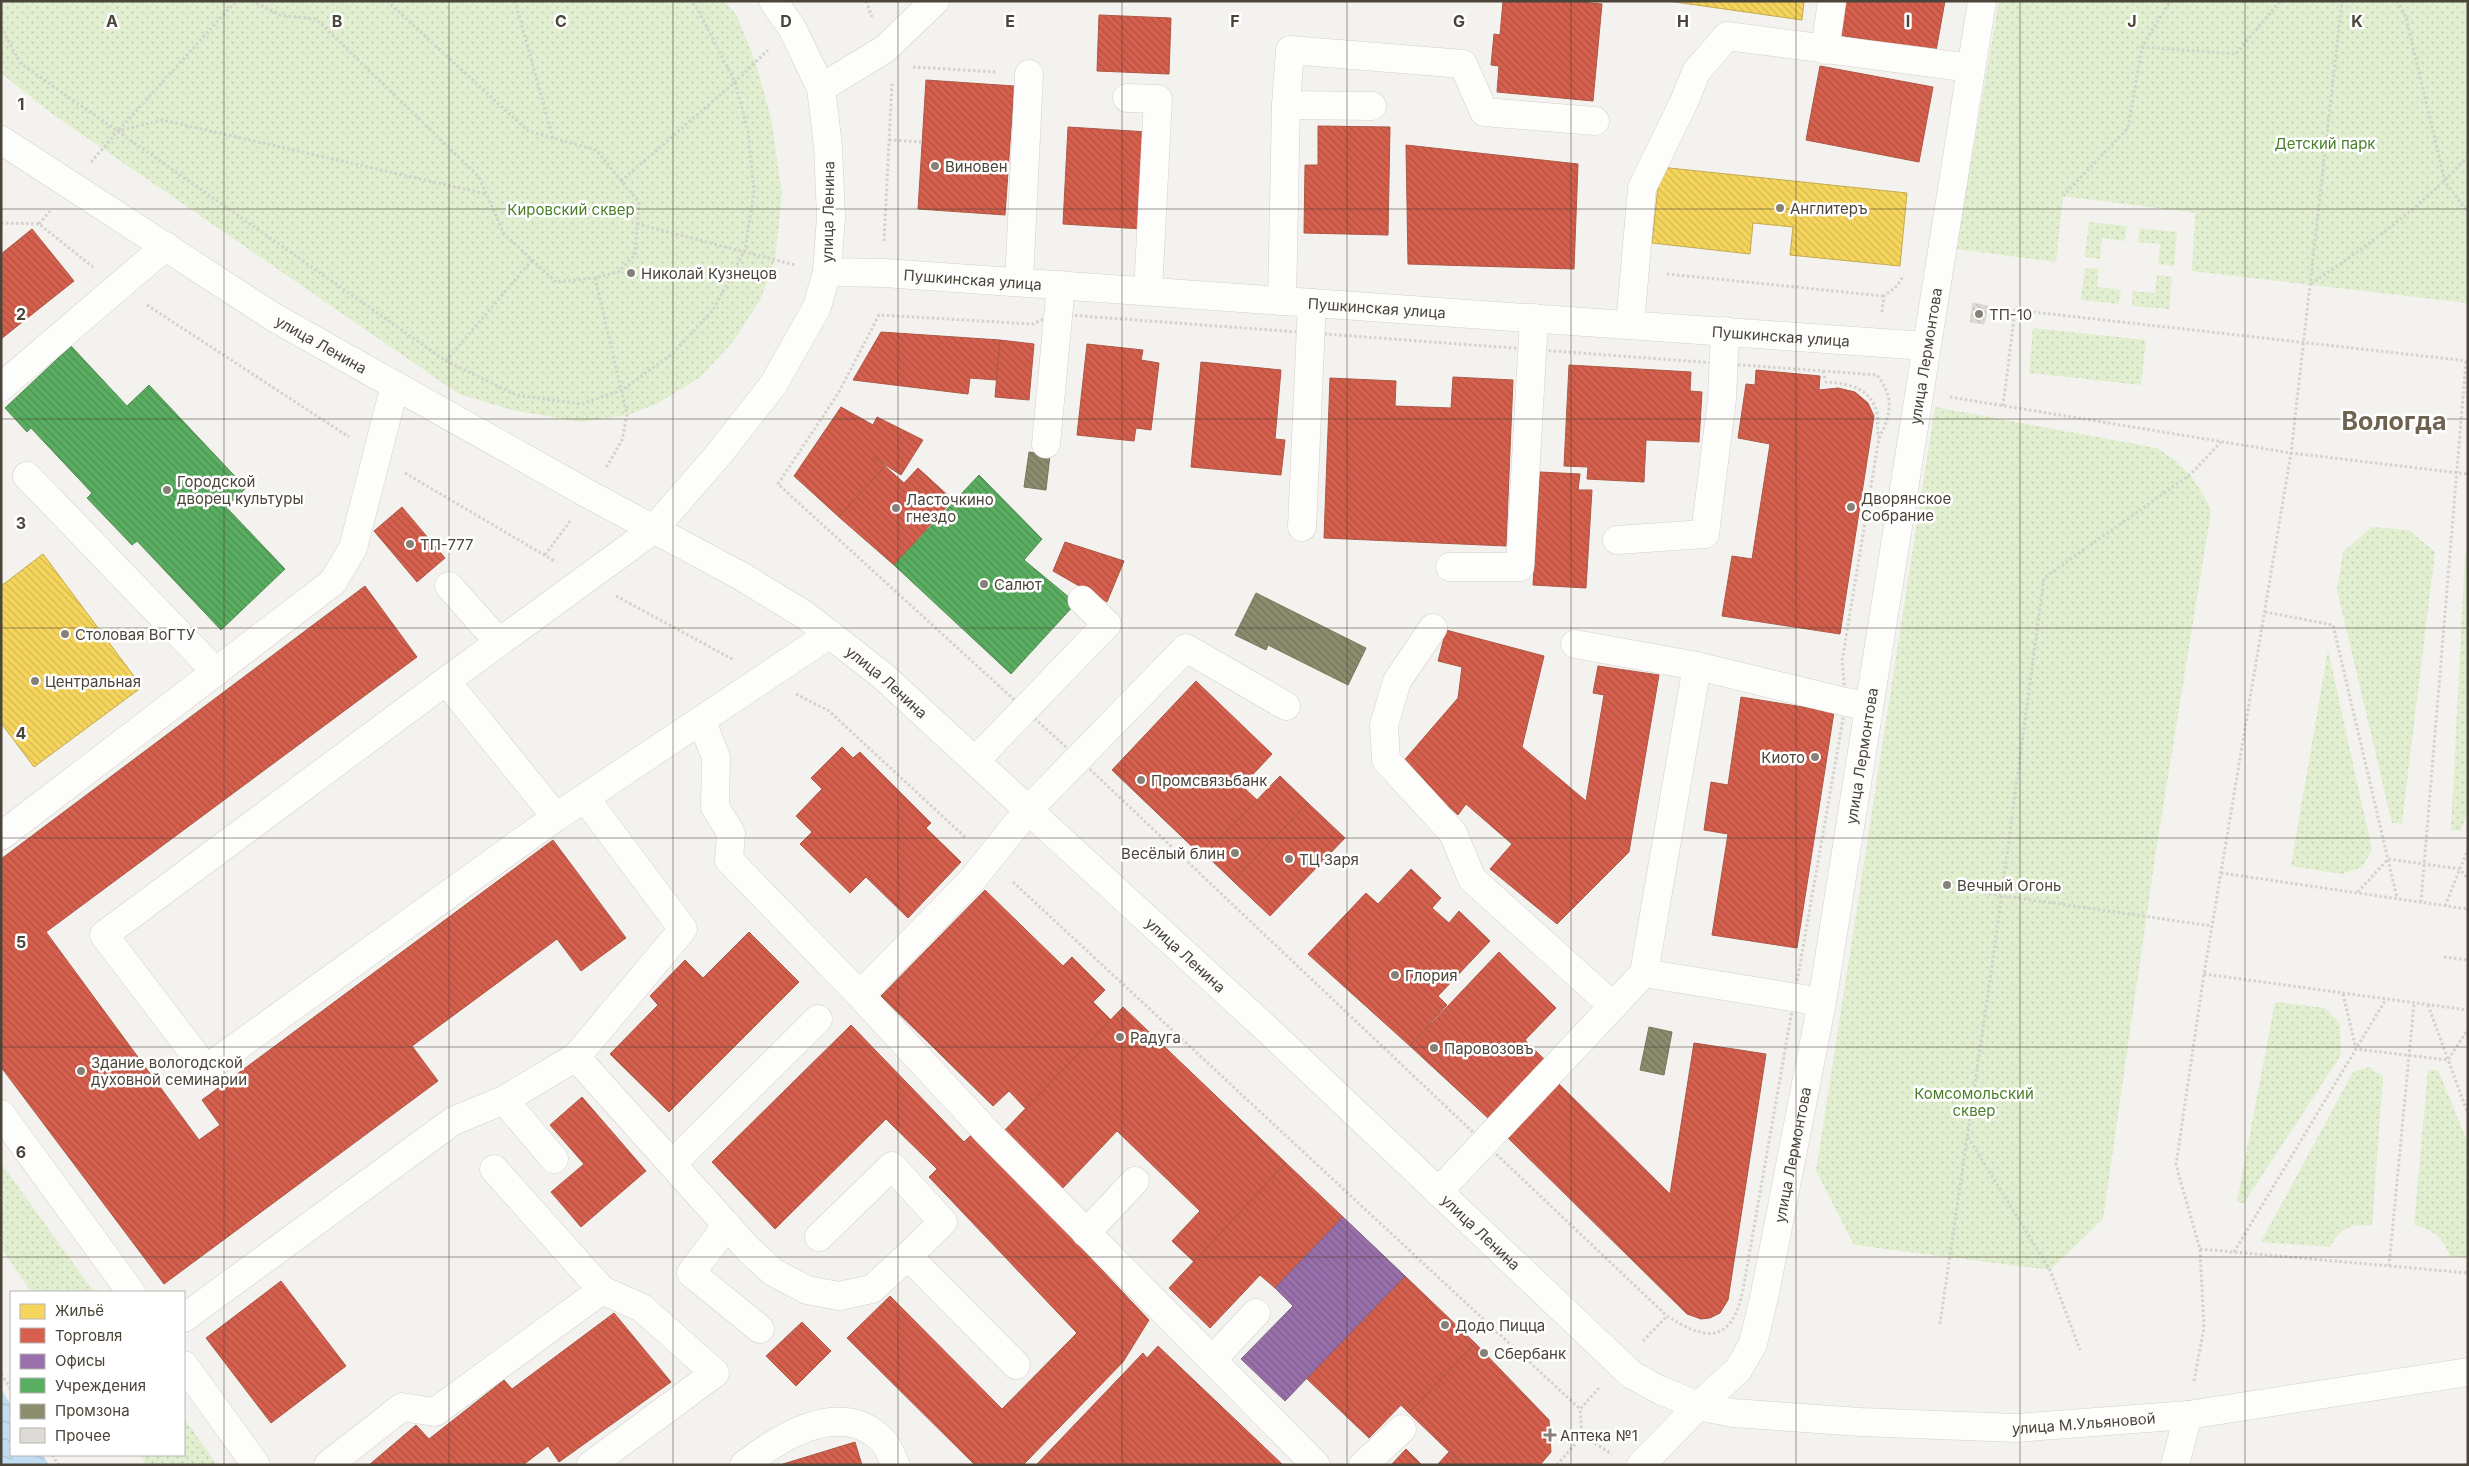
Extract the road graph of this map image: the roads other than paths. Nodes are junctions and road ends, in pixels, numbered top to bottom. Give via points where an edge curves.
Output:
1 (773, 1) edge
2 (935, 1) edge
3 (1832, 1) edge
4 (1982, 1) edge
5 (1825, 50) junction
6 (1971, 68) junction
7 (1029, 74) road end
8 (821, 88) junction
9 (1127, 98) dead end
10 (1286, 105) junction
11 (1372, 106) dead end
12 (1595, 121) dead end
13 (1, 140) edge
14 (166, 246) junction
15 (827, 272) junction
16 (1019, 282) junction
17 (1062, 285) junction
18 (1148, 291) junction
19 (1282, 301) junction
20 (1312, 303) junction
21 (1534, 318) junction
22 (1630, 325) junction
23 (1725, 332) junction
24 (1926, 346) junction
25 (394, 385) junction
26 (1, 387) edge
27 (1046, 444) dead end
28 (27, 476) dead end
29 (1302, 527) dead end
30 (653, 530) junction
31 (1617, 540) dead end
32 (1450, 567) dead end
33 (449, 586) dead end
34 (1082, 600) dead end
35 (1433, 628) dead end
36 (830, 634) junction
37 (499, 642) junction
38 (1575, 644) dead end
39 (1698, 666) junction
40 (216, 672) junction
41 (446, 681) junction
42 (1858, 704) junction
43 (1286, 706) dead end
44 (702, 720) junction
45 (975, 761) junction
46 (585, 798) junction
47 (1028, 810) junction
48 (556, 817) junction
49 (1, 836) edge
50 (1644, 974) junction
51 (860, 995) junction
52 (1822, 1002) junction
53 (1613, 1006) junction
54 (818, 1019) dead end
55 (576, 1057) junction
56 (504, 1100) junction
57 (1, 1114) edge
58 (554, 1159) dead end
59 (672, 1164) junction
60 (494, 1168) dead end
61 (1135, 1181) dead end
62 (1438, 1192) junction
63 (727, 1225) junction
64 (1086, 1232) junction
65 (819, 1237) dead end
66 (908, 1256) junction
67 (602, 1290) junction
68 (130, 1291) edge
69 (1256, 1313) dead end
70 (185, 1317) edge
71 (760, 1329) dead end
72 (1212, 1360) junction
73 (1016, 1365) dead end
74 (185, 1366) edge
75 (2468, 1372) edge
76 (1698, 1406) junction
77 (2188, 1415) junction
78 (1402, 1429) dead end
79 (256, 1465) edge
80 (328, 1465) edge
81 (591, 1465) edge
82 (744, 1465) edge
83 (896, 1465) edge
84 (1316, 1465) edge
85 (1363, 1465) edge
86 (1641, 1465) edge
87 (2176, 1465) edge

1 - 8 street, улица Ленина via 792,28
2 - 8 street via 885,49
3 - 5 street
4 - 6 street, улица Лермонтова
5 - 6 street
5 - 22 street via 1727,36 1696,72 1642,188
6 - 24 street, улица Лермонтова
7 - 16 street
8 - 15 street, улица Ленина via 831,217
9 - 18 street via 1158,99
10 - 11 street
10 - 12 street via 1290,50 1463,64 1484,112
10 - 19 street
13 - 14 street, улица Ленина
14 - 25 street, улица Ленина via 275,318
14 - 26 street
15 - 16 street, Пушкинская улица
15 - 30 street, улица Ленина via 817,307 773,385
16 - 17 street, Пушкинская улица
17 - 18 street, Пушкинская улица
17 - 27 street
18 - 19 street, Пушкинская улица
19 - 20 street, Пушкинская улица
20 - 21 street, Пушкинская улица
20 - 29 street
21 - 22 street, Пушкинская улица
21 - 32 street via 1520,567
22 - 23 street, Пушкинская улица
23 - 24 street, Пушкинская улица
23 - 31 street via 1722,399 1705,534
24 - 42 street, улица Лермонтова
25 - 30 street, улица Ленина
25 - 40 street via 353,548 333,582
28 - 40 street
30 - 36 street, улица Ленина via 741,576
30 - 37 street
33 - 37 street
34 - 45 street via 1107,624
35 - 53 street via 1397,681 1384,725 1386,760 1453,833 1472,879
36 - 44 street
36 - 45 street, улица Ленина via 882,676
37 - 41 street
38 - 39 street
39 - 42 street
39 - 50 street
40 - 49 street
41 - 48 street
41 - 48 street via 104,935 206,1069
42 - 52 street, улица Лермонтова
43 - 47 street via 1186,648
44 - 46 street
44 - 51 street via 716,757 715,807 731,833 729,860
45 - 47 street, улица Ленина
46 - 48 street
46 - 55 street via 683,929
47 - 51 street via 972,880
47 - 62 street, улица Ленина via 1269,1031
50 - 52 street
50 - 53 street
51 - 64 street via 986,1131
52 - 76 street, улица Лермонтова via 1753,1344 1738,1370
53 - 62 street
54 - 59 street
55 - 56 street
55 - 59 street
56 - 58 street
56 - 70 street via 453,1121
57 - 68 street
59 - 63 street
60 - 67 street
61 - 64 street
62 - 76 street, улица Ленина via 1632,1375
63 - 66 street via 773,1272 806,1290 839,1296 872,1289
63 - 71 street via 691,1273
64 - 72 street
65 - 66 street via 892,1166 943,1222
66 - 73 street
67 - 80 street via 436,1412 402,1407
67 - 81 street via 642,1308 716,1373
69 - 72 street
72 - 84 street
74 - 79 street
75 - 77 street, улица М.Ульяновой
76 - 77 street, улица М.Ульяновой via 1734,1413 1860,1422 2016,1428
76 - 86 street, улица Лермонтова
77 - 87 street
78 - 85 street
82 - 83 street via 792,1434 824,1422 856,1422 883,1441

